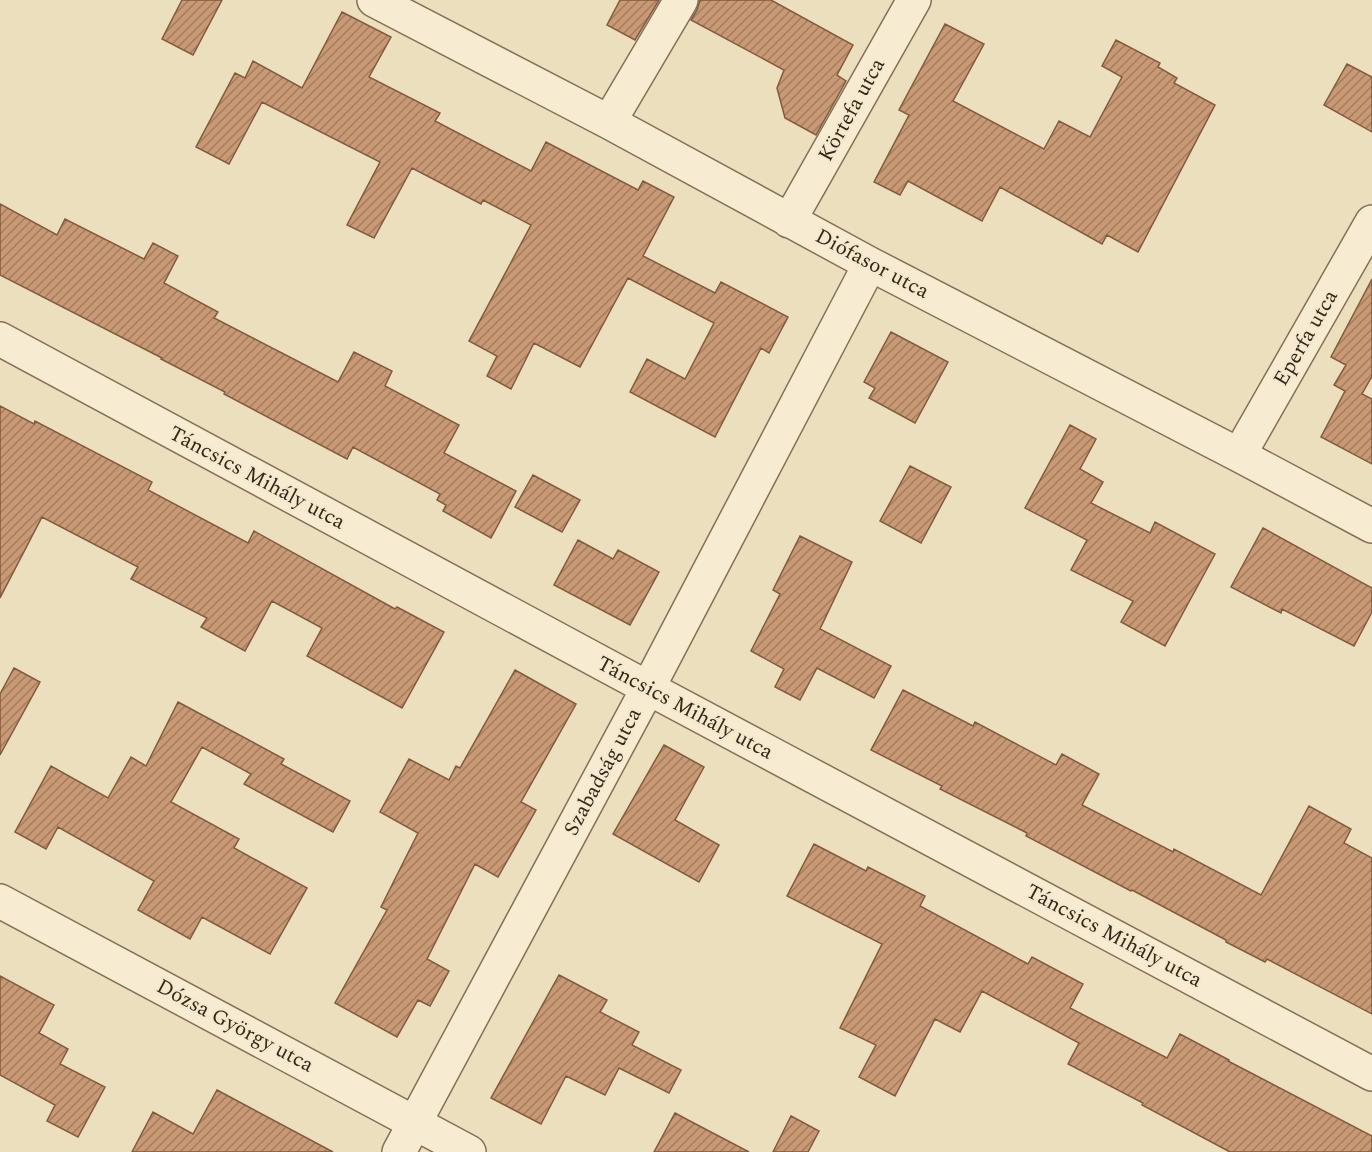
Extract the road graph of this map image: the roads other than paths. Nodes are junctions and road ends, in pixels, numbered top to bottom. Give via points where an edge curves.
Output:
1 (374, 0) edge
2 (681, 0) edge
3 (914, 0) edge
4 (609, 122) junction
5 (789, 221) junction
6 (1372, 222) edge
7 (870, 264) junction
8 (0, 339) edge
9 (1239, 455) junction
10 (1372, 526) edge
11 (648, 688) junction
12 (0, 901) edge
13 (1372, 1074) edge
14 (415, 1122) junction
15 (399, 1152) edge
16 (469, 1152) edge

1 - 4 street, Diófasor utca
2 - 4 street
3 - 5 street, Körtefa utca
4 - 5 street, Diófasor utca
5 - 7 street, Diófasor utca
6 - 9 street, Eperfa utca
7 - 9 street, Diófasor utca
7 - 11 street, Szabadság utca
8 - 11 street, Táncsics Mihály utca
9 - 10 street, Diófasor utca
11 - 13 street, Táncsics Mihály utca
11 - 14 street, Szabadság utca
12 - 14 street, Dózsa György utca
14 - 15 street, Szabadság utca
14 - 16 street, Dózsa György utca

